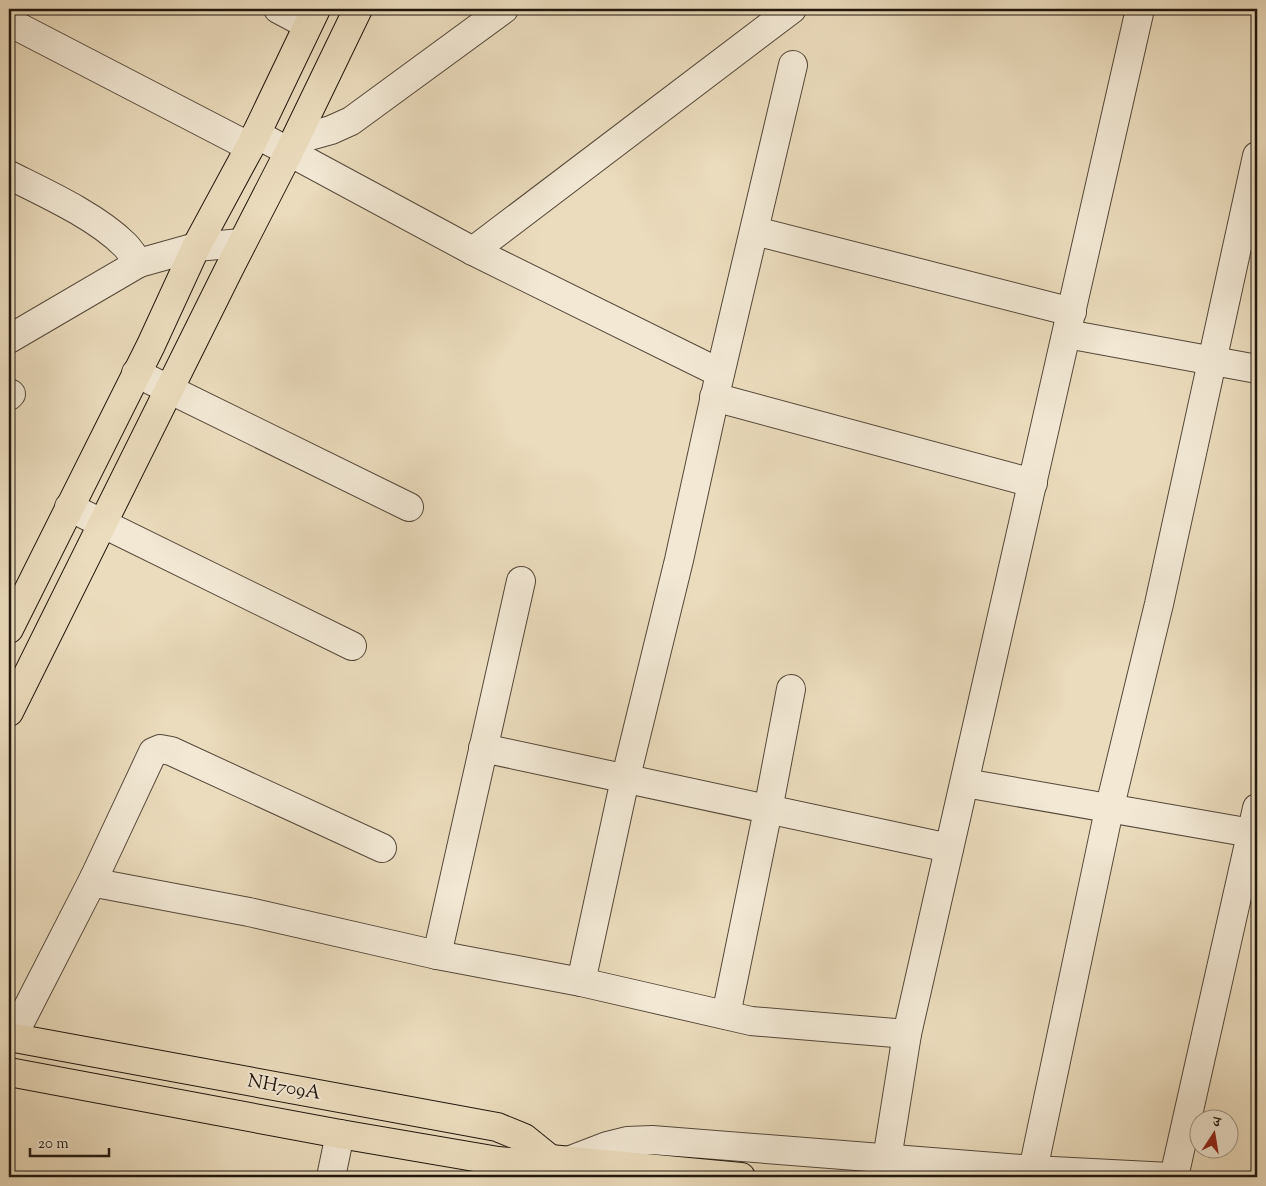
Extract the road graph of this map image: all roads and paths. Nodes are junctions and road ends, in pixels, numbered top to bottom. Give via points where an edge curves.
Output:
1 (278, 9) edge
2 (358, 9) edge
3 (504, 9) edge
4 (792, 9) edge
5 (1140, 9) edge
6 (312, 17) edge
7 (9, 22) edge
8 (794, 65) dead end
9 (253, 140) junction
10 (292, 146) junction
11 (1257, 156) edge
12 (9, 176) edge
13 (755, 231) junction
14 (242, 243) junction
15 (196, 248) junction
16 (473, 251) junction
17 (139, 263) junction
18 (1069, 323) junction
19 (9, 339) edge
20 (1213, 360) junction
21 (1257, 369) edge
22 (136, 373) junction
23 (717, 385) junction
24 (170, 389) junction
25 (1033, 483) junction
26 (69, 507) junction
27 (409, 507) dead end
28 (102, 524) junction
29 (521, 581) dead end
30 (9, 629) edge
31 (352, 646) dead end
32 (791, 689) dead end
33 (9, 712) edge
34 (483, 748) junction
35 (625, 780) junction
36 (964, 783) junction
37 (768, 810) junction
38 (1109, 810) junction
39 (1256, 825) edge
40 (382, 848) dead end
41 (950, 848) junction
42 (94, 878) junction
43 (436, 955) junction
44 (581, 982) junction
45 (726, 1016) junction
46 (906, 1034) junction
47 (10, 1038) edge
48 (9, 1072) edge
49 (340, 1134) junction
50 (887, 1158) junction
51 (568, 1166) edge
52 (1034, 1170) junction
53 (331, 1177) edge
54 (741, 1177) edge
55 (1170, 1177) edge
56 (1174, 1177) edge

1 - 6 street
2 - 10 main road
3 - 10 street via 351,121
4 - 16 street
5 - 18 street
6 - 9 main road
7 - 9 street
8 - 13 street
9 - 10 street
9 - 15 main road
10 - 14 main road
10 - 16 street
11 - 20 street
12 - 17 street via 96,222 125,245
13 - 18 street
13 - 23 street
14 - 15 street
14 - 24 main road
15 - 17 street
15 - 22 main road
16 - 23 street
17 - 19 street
18 - 20 street
18 - 25 street
20 - 21 street
20 - 38 street
22 - 24 street
22 - 26 main road
23 - 25 street
23 - 35 street via 679,560
24 - 27 street
24 - 28 main road
25 - 36 street
26 - 28 street
26 - 30 main road
28 - 31 street
28 - 33 main road
29 - 34 street
32 - 37 street
34 - 35 street
34 - 43 street
35 - 37 street
35 - 44 street
36 - 38 street
36 - 41 street
37 - 41 street
37 - 45 street
38 - 39 street
38 - 52 street
39 - 56 street
40 - 42 street via 171,751 160,749 153,752
41 - 46 street
42 - 43 street via 101,884 249,912
42 - 47 street
43 - 44 street
44 - 45 street
45 - 46 street
46 - 50 street
47 - 51 main road, NH709A via 497,1127 524,1138
48 - 49 main road, NH709A
49 - 51 main road, NH709A via 498,1161
49 - 53 street
50 - 51 street via 652,1140 614,1144
50 - 52 street
51 - 54 main road, NH709A via 626,1167
52 - 55 street

